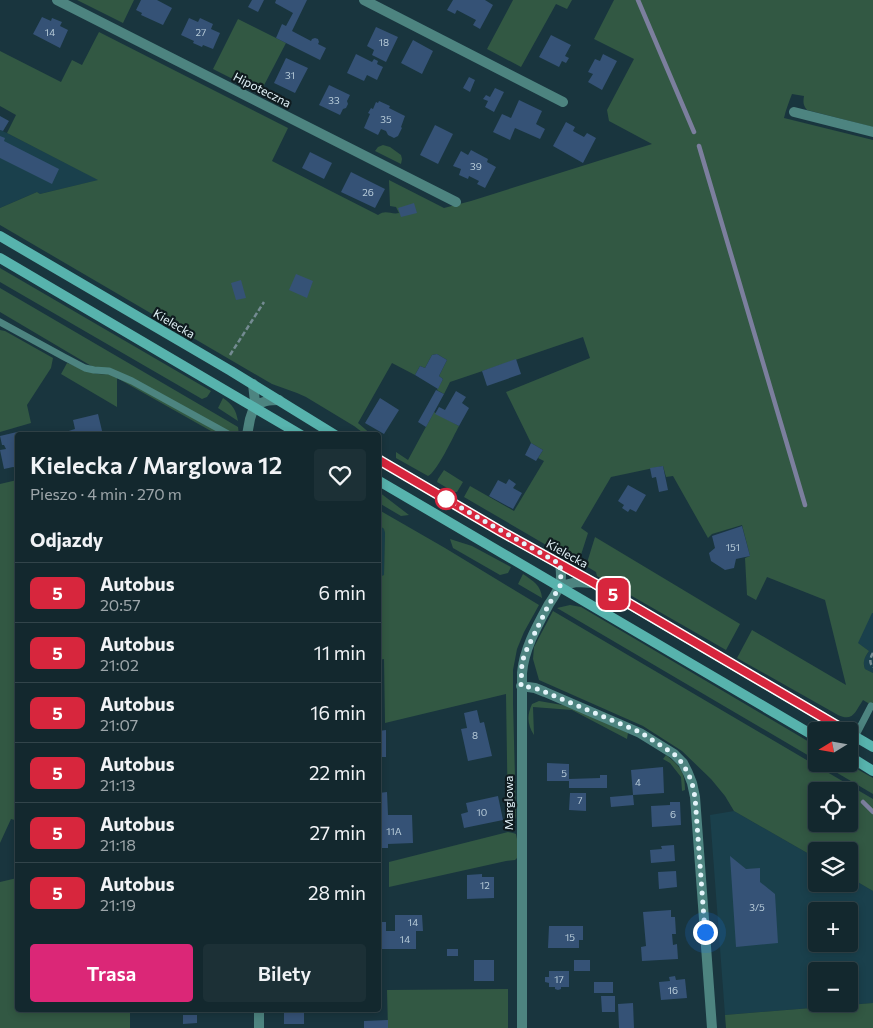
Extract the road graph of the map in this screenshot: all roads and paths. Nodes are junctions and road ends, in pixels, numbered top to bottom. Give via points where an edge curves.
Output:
1 (57, 0) edge
2 (364, 0) edge
3 (563, 102) dead end
4 (794, 112) dead end
5 (873, 132) edge
6 (456, 202) dead end
7 (0, 236) edge
8 (0, 258) edge
9 (264, 302) dead end
10 (0, 322) edge
11 (222, 366) junction
12 (253, 384) junction
13 (278, 400) junction
14 (254, 408) junction
15 (225, 432) edge
16 (248, 432) edge
17 (296, 432) edge
18 (330, 432) edge
19 (381, 461) edge
20 (381, 482) edge
21 (560, 564) junction
22 (594, 583) junction
23 (560, 586) junction
24 (873, 653) edge
25 (873, 667) edge
26 (521, 686) junction
27 (871, 706) dead end
28 (830, 722) edge
29 (858, 723) edge
30 (808, 732) edge
31 (858, 739) edge
32 (873, 747) edge
33 (858, 762) edge
34 (873, 771) edge
35 (259, 1012) edge
36 (259, 1028) edge
37 (522, 1028) edge
38 (712, 1028) edge

1 - 6 street, Hipoteczna
2 - 3 street
4 - 5 street
7 - 11 main road, Kielecka
8 - 14 main road
9 - 11 path
10 - 15 lane via 85,368 109,372 132,381
11 - 12 main road, Kielecka
12 - 13 main road, Kielecka
12 - 14 street
13 - 14 street via 264,401
13 - 18 main road, Kielecka
14 - 16 street
14 - 17 main road
19 - 21 main road, Kielecka
20 - 23 main road
21 - 22 main road, Kielecka
21 - 23 street
22 - 23 street
22 - 28 main road, Kielecka
23 - 26 street, Marglowa via 526,651
23 - 30 main road
24 - 25 path via 870,658
26 - 37 street, Marglowa
26 - 38 street via 535,688 640,732 682,763 695,797
27 - 29 lane
31 - 32 main road, Kielecka
33 - 34 main road
35 - 36 street

